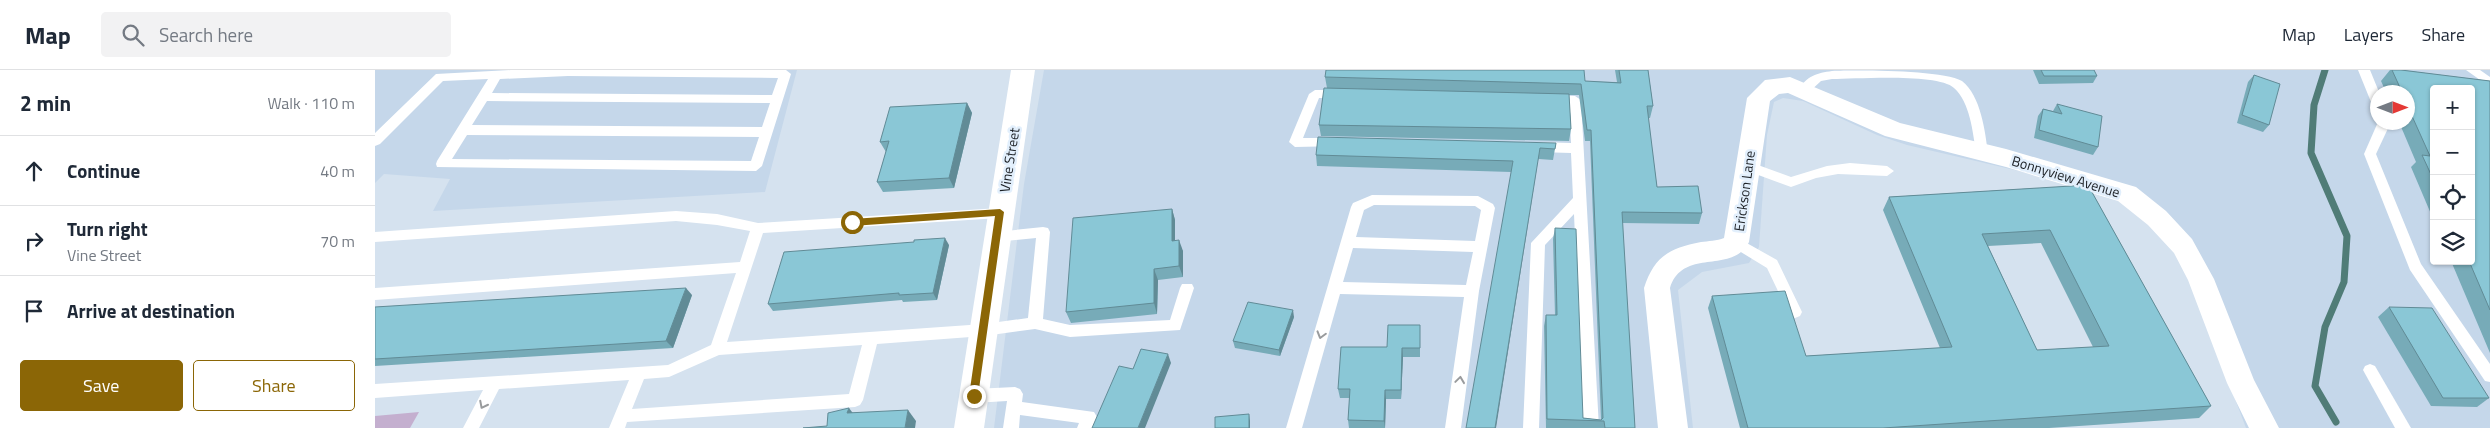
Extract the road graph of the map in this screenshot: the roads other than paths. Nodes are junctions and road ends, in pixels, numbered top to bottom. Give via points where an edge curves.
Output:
1 (1023, 70) edge
2 (2364, 70) edge
3 (2472, 70) edge
4 (496, 76) junction
5 (2490, 83) edge
6 (2370, 85) edge
7 (1773, 86) joint
8 (1805, 90) junction
9 (1353, 94) edge
10 (483, 98) junction
11 (777, 99) junction
12 (1537, 99) edge
13 (463, 130) junction
14 (2381, 130) edge
15 (767, 132) junction
16 (375, 141) edge
17 (1344, 143) edge
18 (1529, 147) edge
19 (1578, 148) junction
20 (1982, 153) junction
21 (1747, 166) junction
22 (1887, 171) dead end
23 (1581, 198) junction
24 (998, 225) junction
25 (758, 228) junction
26 (375, 237) edge
27 (1348, 242) junction
28 (1736, 242) junction
29 (1481, 247) junction
30 (744, 267) junction
31 (1187, 288) dead end
32 (1335, 288) junction
33 (1472, 291) junction
34 (375, 294) edge
35 (1795, 312) dead end
36 (1035, 322) junction
37 (984, 330) junction
38 (871, 339) junction
39 (717, 349) junction
40 (2370, 370) dead end
41 (639, 374) junction
42 (2490, 376) edge
43 (495, 382) junction
44 (375, 391) edge
45 (974, 396) junction
46 (1014, 408) junction
47 (619, 422) edge
48 (471, 428) edge
49 (969, 428) edge
50 (1011, 428) edge
51 (1085, 428) edge
52 (1294, 428) edge
53 (1453, 428) edge
54 (1531, 428) edge
55 (1591, 428) edge
56 (1673, 428) edge
57 (2263, 428) edge
58 (2403, 428) edge

1 - 24 street, Vine Street
2 - 6 lane
3 - 5 lane
4 - 10 lane
4 - 11 lane via 568,72 785,74
4 - 16 lane via 440,77
7 - 8 street, Bonnyview Avenue via 1790,85
7 - 21 street, Erickson Lane via 1759,98
8 - 20 street, Bonnyview Avenue via 1895,130
8 - 20 lane via 1817,77 1833,75 1938,75 1957,83 1967,96
9 - 17 lane via 1315,94 1295,142
10 - 11 lane
10 - 13 lane
11 - 15 lane
12 - 19 lane via 1575,100
13 - 15 lane
13 - 15 lane via 442,164 756,166
14 - 42 lane via 2370,154 2415,266
18 - 19 lane
19 - 23 lane
20 - 57 street, Bonnyview Avenue via 2127,194 2157,218 2183,246 2201,279 2241,384
21 - 22 lane via 1791,182 1833,169 1855,167
21 - 28 street, Erickson Lane
23 - 54 lane via 1538,243
23 - 55 lane
24 - 25 lane
24 - 36 lane via 1043,232
24 - 37 street, Vine Street
25 - 26 lane via 735,221 676,216
25 - 30 lane
27 - 29 lane
27 - 29 lane via 1358,207 1372,200 1478,201 1488,208
27 - 32 lane
28 - 35 lane via 1772,264
28 - 56 street, Erickson Lane via 1730,248 1682,258 1669,264 1660,274 1657,288
29 - 33 lane
30 - 34 lane
30 - 39 lane
31 - 36 lane via 1175,326 1070,331
32 - 33 lane
32 -> 52 lane
53 -> 33 lane
36 - 37 lane
37 - 38 lane
37 - 45 street, Vine Street
38 - 39 lane
38 - 47 lane via 855,400
39 - 41 lane via 669,371
40 - 58 lane
41 - 43 lane
41 - 47 lane
43 - 44 lane
43 -> 48 lane
45 - 46 lane via 1015,394
45 - 49 street, Vine Street
46 - 50 lane
46 - 51 lane via 1089,417

